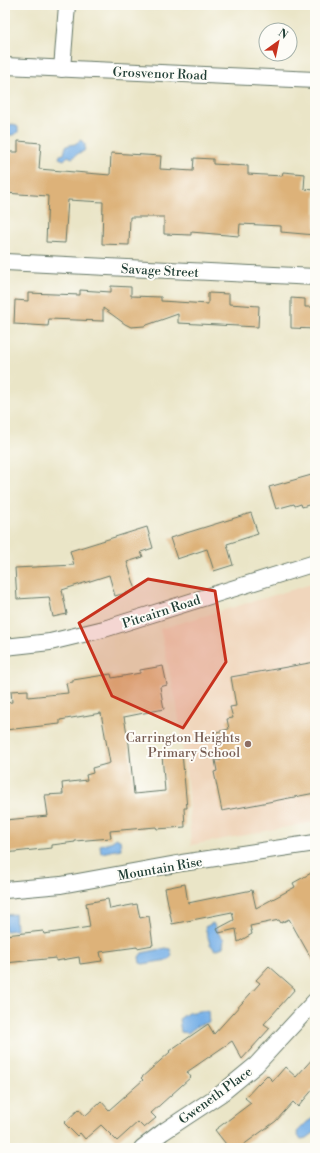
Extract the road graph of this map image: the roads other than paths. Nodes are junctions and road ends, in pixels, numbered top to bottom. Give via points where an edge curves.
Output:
1 (68, 5) edge
2 (5, 66) edge
3 (62, 69) junction
4 (315, 80) edge
5 (5, 262) edge
6 (315, 277) edge
7 (315, 563) edge
8 (5, 647) edge
9 (315, 843) edge
10 (5, 890) edge
11 (315, 1001) edge
12 (142, 1148) edge

1 - 3 street
2 - 3 street, Grosvenor Road
3 - 4 street, Grosvenor Road
5 - 6 street, Savage Street
7 - 8 street, Pitcairn Road via 104,628 50,642
9 - 10 street, Mountain Rise via 60,885
11 - 12 street, Gweneth Place via 256,1065 222,1093

